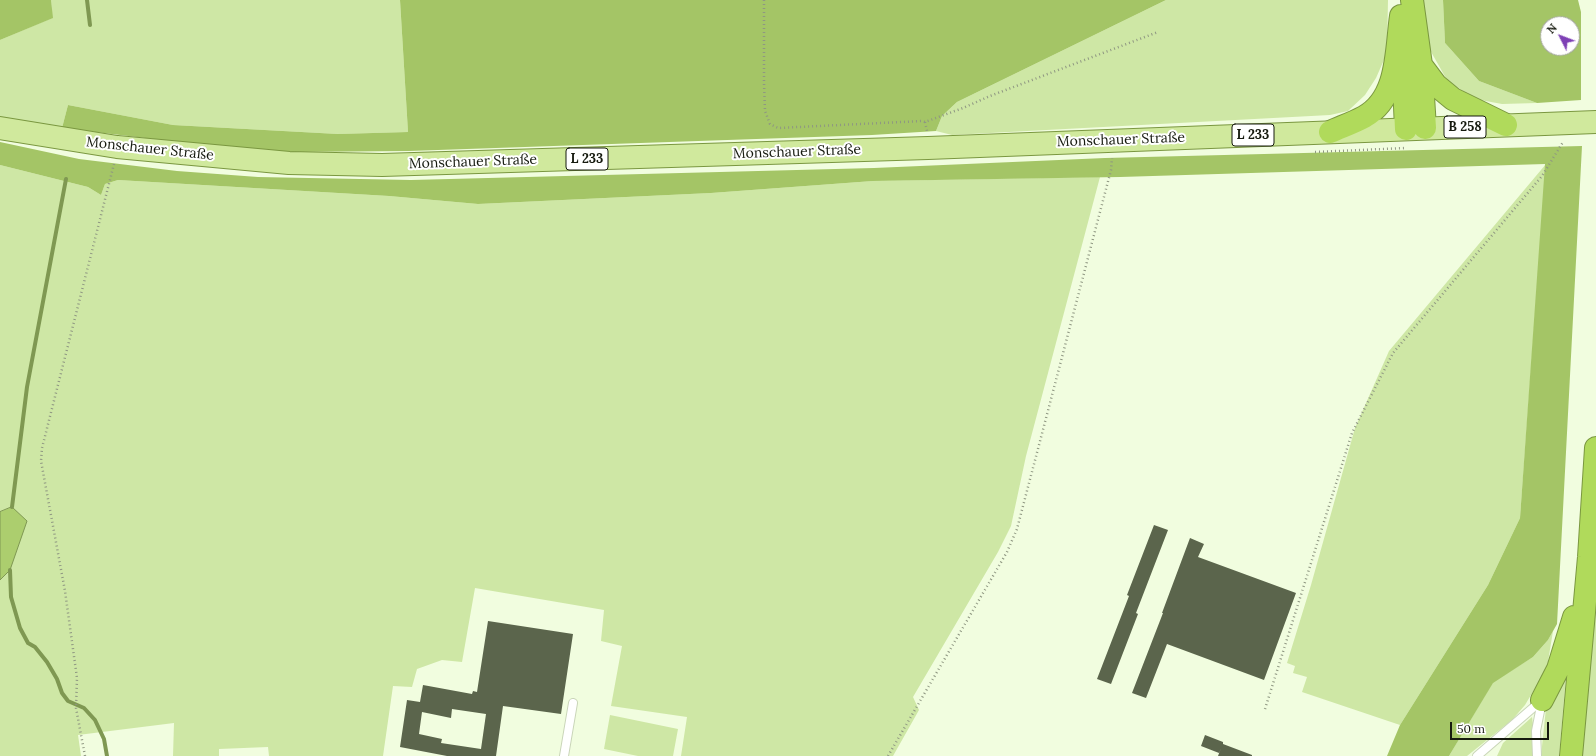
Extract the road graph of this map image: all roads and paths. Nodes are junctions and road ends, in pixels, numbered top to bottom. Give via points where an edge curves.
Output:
1 (764, 0) edge
2 (1405, 5) edge
3 (1158, 32) dead end
4 (1421, 65) junction
5 (1596, 122) edge
6 (1506, 125) junction
7 (0, 128) edge
8 (1415, 128) junction
9 (1330, 132) junction
10 (1563, 142) dead end
11 (117, 147) junction
12 (1112, 155) dead end
13 (1596, 448) edge
14 (1589, 557) junction
15 (1542, 700) junction
16 (573, 703) dead end
17 (1266, 709) dead end
18 (1491, 744) junction
19 (85, 756) edge
20 (564, 756) edge
21 (888, 756) edge
22 (1477, 756) edge
23 (1483, 756) edge
24 (1537, 756) edge
25 (1571, 756) edge

1 - 3 path via 765,111 770,124 778,128 925,122
2 - 4 highway
2 - 8 highway
2 - 9 highway via 1392,81 1385,97 1364,117
4 - 6 highway via 1436,85 1453,99
4 - 8 highway
5 - 6 main road, Monschauer Straße / B 258
6 - 8 main road, Monschauer Straße / B 258
7 - 11 main road, Monschauer Straße / L 233
8 - 9 main road, Monschauer Straße / L 233
9 - 11 main road, Monschauer Straße / L 233 via 928,148 382,165 289,163
10 - 17 path via 1542,176 1393,353 1352,433
11 - 19 path via 42,448 41,461 66,591 77,678 76,708
12 - 21 path via 1111,170 1018,529
13 - 14 highway
14 - 15 highway via 1573,624 1558,669
14 - 25 highway
15 - 18 lane
15 - 24 lane via 1536,730
16 - 20 lane
18 - 22 lane
18 - 23 lane

